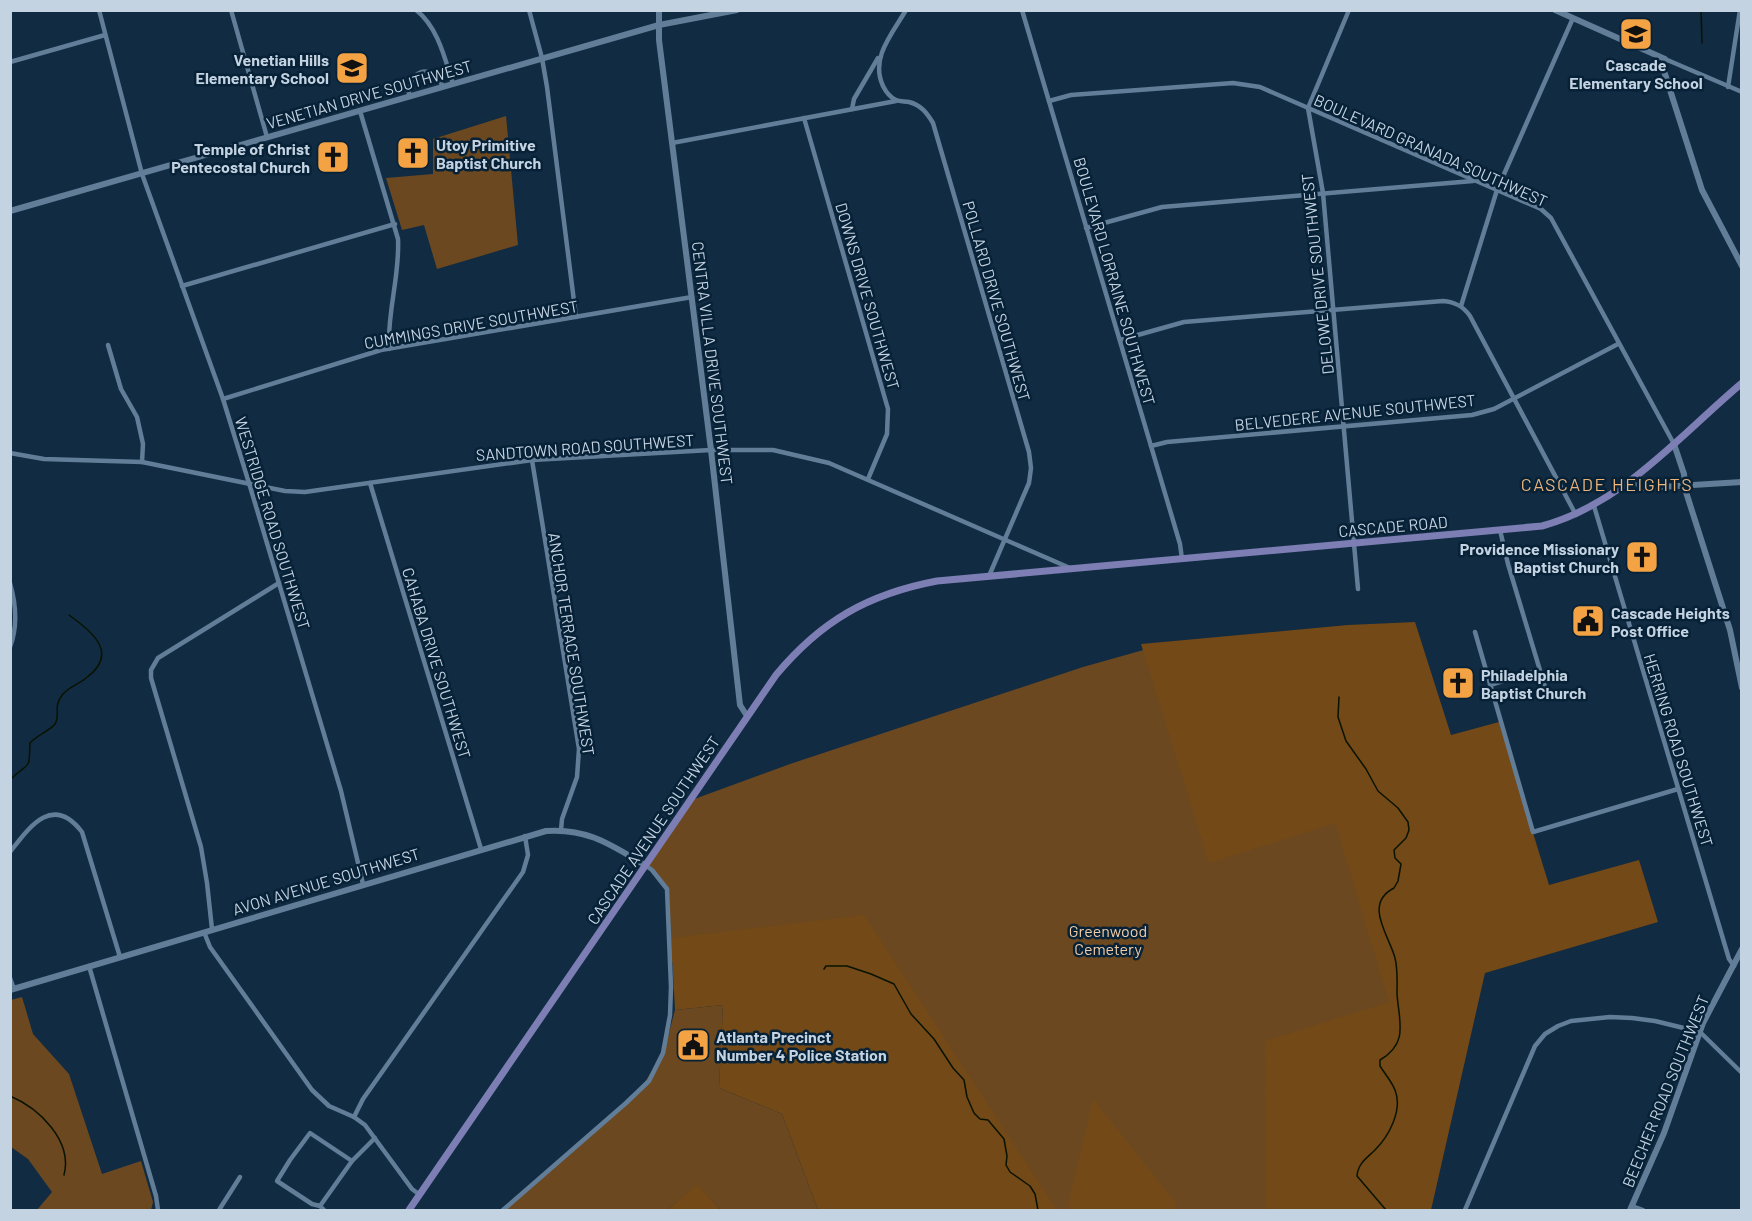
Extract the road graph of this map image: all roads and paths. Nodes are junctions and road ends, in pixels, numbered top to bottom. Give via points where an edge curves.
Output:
1 (99, 10) edge
2 (231, 10) edge
3 (416, 10) edge
4 (529, 10) edge
5 (659, 10) edge
6 (737, 10) edge
7 (906, 10) edge
8 (1022, 10) edge
9 (1349, 10) edge
10 (1555, 10) edge
11 (1740, 10) edge
12 (1573, 18) junction
13 (659, 25) junction
14 (105, 35) junction
15 (879, 56) junction
16 (542, 58) junction
17 (1665, 59) junction
18 (10, 62) edge
19 (453, 84) junction
20 (443, 87) junction
21 (1728, 87) junction
22 (1742, 92) edge
23 (409, 97) junction
24 (896, 100) junction
25 (1049, 101) junction
26 (1308, 108) junction
27 (852, 109) junction
28 (360, 111) junction
29 (804, 118) junction
30 (267, 137) junction
31 (672, 143) junction
32 (142, 174) junction
33 (1475, 181) junction
34 (1497, 190) junction
35 (1323, 194) junction
36 (10, 211) edge
37 (395, 224) junction
38 (1086, 228) junction
39 (1742, 266) edge
40 (182, 286) junction
41 (692, 297) junction
42 (1461, 306) junction
43 (1333, 310) junction
44 (576, 317) junction
45 (1119, 340) junction
46 (1618, 344) junction
47 (108, 345) dead end
48 (389, 349) junction
49 (1742, 383) edge
50 (1513, 398) junction
51 (223, 399) junction
52 (1343, 427) junction
53 (1674, 444) junction
54 (1151, 446) junction
55 (711, 450) junction
56 (10, 453) edge
57 (532, 460) junction
58 (142, 462) junction
59 (868, 479) junction
60 (1632, 480) junction
61 (1742, 482) edge
62 (249, 483) junction
63 (370, 483) junction
64 (1685, 486) junction
65 (1594, 506) junction
66 (1576, 515) junction
67 (1500, 530) junction
68 (1005, 540) junction
69 (1353, 544) junction
70 (1182, 559) junction
71 (1072, 569) junction
72 (1000, 575) joint
73 (989, 576) junction
74 (10, 583) edge
75 (279, 584) junction
76 (1358, 589) dead end
77 (1475, 632) dead end
78 (10, 647) edge
79 (1539, 670) junction
80 (1490, 685) junction
81 (1742, 688) edge
82 (1548, 697) dead end
83 (747, 716) junction
84 (1678, 789) junction
85 (561, 830) junction
86 (525, 836) junction
87 (481, 849) junction
88 (10, 852) edge
89 (645, 865) junction
90 (363, 884) junction
91 (212, 929) junction
92 (204, 932) junction
93 (1742, 949) edge
94 (120, 957) junction
95 (89, 966) junction
96 (1734, 966) junction
97 (10, 978) edge
98 (12, 989) edge
99 (1700, 1032) junction
100 (1742, 1073) edge
101 (354, 1117) junction
102 (375, 1138) junction
103 (352, 1161) junction
104 (240, 1177) dead end
105 (420, 1195) junction
106 (322, 1208) edge
107 (1631, 1208) edge
108 (158, 1210) edge
109 (219, 1210) edge
110 (409, 1210) edge
111 (503, 1210) edge
112 (1465, 1210) edge
113 (1643, 1210) edge

1 - 14 street, WESTRIDGE ROAD SOUTHWEST
2 - 30 street
3 - 19 street via 433,30
4 - 16 street
5 - 13 street, CENTRA VILLA DRIVE SOUTHWEST
6 - 13 street, VENETIAN DRIVE SOUTHWEST
7 - 15 street
8 - 25 street, BOULEVARD LORRAINE SOUTHWEST
9 - 26 street
10 - 12 street
11 - 21 street
12 - 17 street
12 - 34 street
13 - 16 street, VENETIAN DRIVE SOUTHWEST
13 - 31 street, CENTRA VILLA DRIVE SOUTHWEST
14 - 18 street
14 - 32 street, WESTRIDGE ROAD SOUTHWEST
15 - 24 street via 882,84
15 - 27 street
16 - 19 street, VENETIAN DRIVE SOUTHWEST
16 - 44 street
17 - 21 street
17 - 39 street via 1664,68 1702,190
19 - 20 street, VENETIAN DRIVE SOUTHWEST
20 - 23 street, VENETIAN DRIVE SOUTHWEST
20 - 23 street via 436,76 424,71 411,80
21 - 22 street
23 - 28 street, VENETIAN DRIVE SOUTHWEST
24 - 27 street
24 - 68 street, POLLARD DRIVE SOUTHWEST via 918,106 933,123 1029,452 1029,483
25 - 26 street, BOULEVARD GRANADA SOUTHWEST via 1071,95 1233,82 1260,87
25 - 38 street, BOULEVARD LORRAINE SOUTHWEST
26 - 33 street, BOULEVARD GRANADA SOUTHWEST
26 - 35 street, DELOWE DRIVE SOUTHWEST
27 - 29 street
28 - 30 street, VENETIAN DRIVE SOUTHWEST
28 - 37 street
29 - 31 street
29 - 59 street, DOWNS DRIVE SOUTHWEST via 888,409 887,434
30 - 32 street, VENETIAN DRIVE SOUTHWEST
31 - 41 street, CENTRA VILLA DRIVE SOUTHWEST
32 - 36 street, VENETIAN DRIVE SOUTHWEST
32 - 40 street, WESTRIDGE ROAD SOUTHWEST
33 - 34 street, BOULEVARD GRANADA SOUTHWEST
33 - 35 street
34 - 42 street
34 - 46 street, BOULEVARD GRANADA SOUTHWEST via 1541,209 1551,218
35 - 38 street via 1161,207
35 - 43 street, DELOWE DRIVE SOUTHWEST
37 - 40 street
37 - 48 street via 399,254
38 - 45 street, BOULEVARD LORRAINE SOUTHWEST
40 - 51 street, WESTRIDGE ROAD SOUTHWEST
41 - 44 street, CUMMINGS DRIVE SOUTHWEST
41 - 55 street, CENTRA VILLA DRIVE SOUTHWEST
42 - 43 street via 1443,301
42 - 50 street
43 - 45 street via 1184,322
43 - 52 street, DELOWE DRIVE SOUTHWEST
44 - 48 street, CUMMINGS DRIVE SOUTHWEST
45 - 54 street, BOULEVARD LORRAINE SOUTHWEST
46 - 50 street, BELVEDERE AVENUE SOUTHWEST
46 - 53 street, BOULEVARD GRANADA SOUTHWEST
47 - 58 street via 121,389 137,417
48 - 51 street, CUMMINGS DRIVE SOUTHWEST
49 - 53 main road, CASCADE ROAD
50 - 52 street, BELVEDERE AVENUE SOUTHWEST via 1472,415
50 - 66 street
51 - 62 street, WESTRIDGE ROAD SOUTHWEST
52 - 54 street, BELVEDERE AVENUE SOUTHWEST
52 - 69 street, DELOWE DRIVE SOUTHWEST
53 - 60 main road, CASCADE ROAD
53 - 64 street
54 - 70 street, BOULEVARD LORRAINE SOUTHWEST
55 - 57 street, SANDTOWN ROAD SOUTHWEST
55 - 59 street, SANDTOWN ROAD SOUTHWEST via 792,453
55 - 83 street, CENTRA VILLA DRIVE SOUTHWEST via 740,705
56 - 58 street, SANDTOWN ROAD SOUTHWEST via 44,459
57 - 63 street, SANDTOWN ROAD SOUTHWEST
57 - 85 street, ANCHOR TERRACE SOUTHWEST via 579,749 577,777
58 - 62 street, SANDTOWN ROAD SOUTHWEST
59 - 68 street, SANDTOWN ROAD SOUTHWEST
60 - 64 street via 1644,488
60 - 65 main road, CASCADE ROAD
61 - 64 street
62 - 63 street, SANDTOWN ROAD SOUTHWEST via 304,492
62 - 75 street, WESTRIDGE ROAD SOUTHWEST
63 - 87 street, CAHABA DRIVE SOUTHWEST
64 - 81 street via 1730,630
65 - 66 main road, CASCADE ROAD
65 - 84 street, HERRING ROAD SOUTHWEST
66 - 67 main road, CASCADE ROAD via 1542,526
67 - 69 main road, CASCADE ROAD
67 - 79 street
68 - 71 street, SANDTOWN ROAD SOUTHWEST
68 - 73 street, POLLARD DRIVE SOUTHWEST
69 - 70 main road, CASCADE ROAD
69 - 76 street, DELOWE DRIVE SOUTHWEST
70 - 71 main road, CASCADE ROAD
71 - 72 main road, CASCADE ROAD
72 - 73 main road, CASCADE AVENUE SOUTHWEST
73 - 83 main road, CASCADE AVENUE SOUTHWEST via 910,586 847,611 795,652
74 - 78 street via 15,624
75 - 90 street, WESTRIDGE ROAD SOUTHWEST via 341,791
75 - 91 street via 158,658 151,670 201,847
77 - 80 street
79 - 80 street
79 - 82 street
80 - 84 street via 1533,832
83 - 89 main road, CASCADE AVENUE SOUTHWEST
84 - 96 street, HERRING ROAD SOUTHWEST
85 - 86 street, AVON AVENUE SOUTHWEST
85 - 89 street, AVON AVENUE SOUTHWEST via 596,837
86 - 87 street, AVON AVENUE SOUTHWEST
86 - 101 street via 528,855 523,872
87 - 90 street, AVON AVENUE SOUTHWEST
88 - 94 street via 29,828 45,817 55,815 76,824 82,832
89 - 105 main road, CASCADE AVENUE SOUTHWEST
89 - 111 street via 667,889 671,987 663,1053 649,1081
90 - 91 street, AVON AVENUE SOUTHWEST
91 - 92 street, AVON AVENUE SOUTHWEST
92 - 94 street, AVON AVENUE SOUTHWEST
92 - 101 street via 210,947 312,1090 329,1106
93 - 96 street, BEECHER ROAD SOUTHWEST
94 - 95 street, AVON AVENUE SOUTHWEST
95 - 98 street, AVON AVENUE SOUTHWEST
95 - 108 street
96 - 99 street, BEECHER ROAD SOUTHWEST
97 - 98 street
99 - 100 street
99 - 107 street, BEECHER ROAD SOUTHWEST via 1664,1133
99 - 112 street via 1655,1021 1610,1017 1571,1021 1545,1034 1534,1046
101 - 102 street
102 - 103 street
102 - 105 street
103 - 106 street
103 - 106 street via 310,1133 290,1160 277,1181
104 - 109 street
105 - 110 main road, CASCADE AVENUE SOUTHWEST
107 - 113 street

